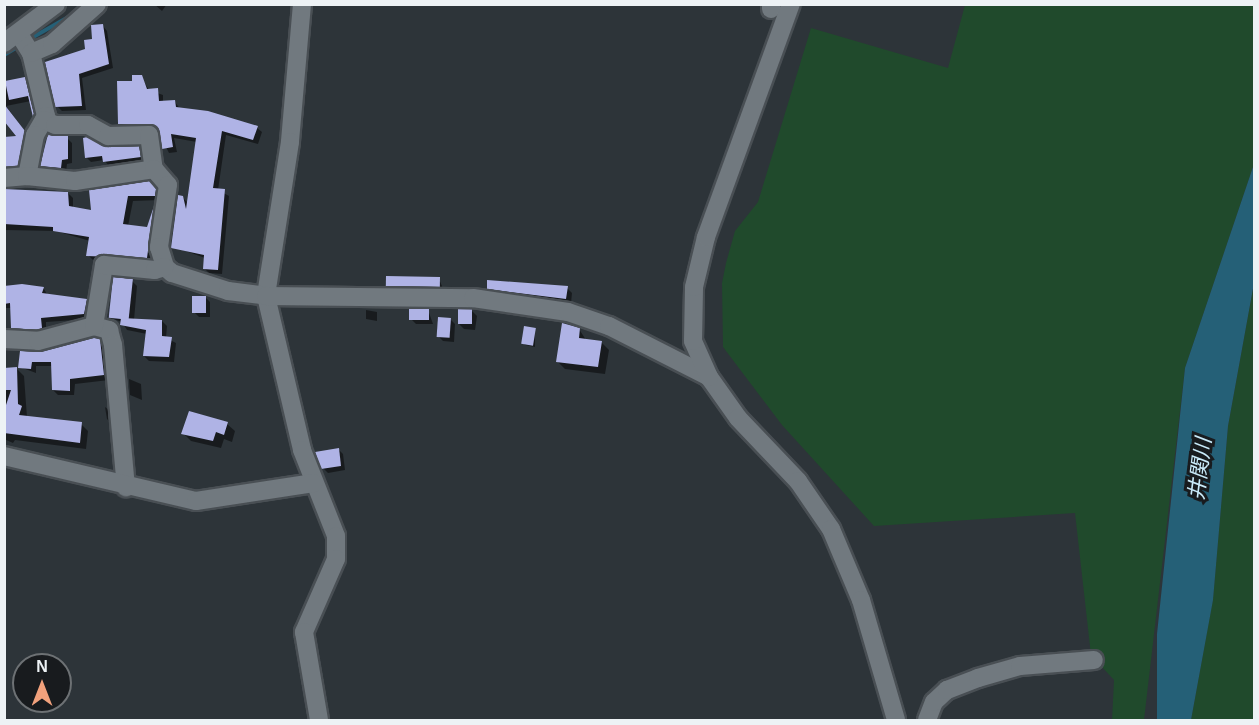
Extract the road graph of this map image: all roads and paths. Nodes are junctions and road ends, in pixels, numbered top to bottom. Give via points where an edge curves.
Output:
1 (56, 4) edge
2 (97, 4) edge
3 (302, 4) edge
4 (791, 4) edge
5 (21, 44) edge
6 (44, 120) junction
7 (154, 169) junction
8 (27, 176) junction
9 (4, 178) edge
10 (165, 267) junction
11 (266, 296) junction
12 (94, 326) junction
13 (4, 339) edge
14 (709, 377) junction
15 (4, 456) edge
16 (314, 483) junction
17 (126, 487) junction
18 (1094, 660) dead end
19 (319, 720) edge
20 (896, 720) edge
21 (927, 720) edge

1 - 5 street
2 - 5 street via 52,44
3 - 11 street via 290,142
4 - 14 street via 706,237 694,287 693,341
5 - 6 street via 41,86
6 - 7 street via 55,125 88,125 108,136 149,135
6 - 8 street via 29,154
7 - 8 street via 75,181
7 - 10 street via 168,185 159,248
8 - 9 street
10 - 11 street via 228,291
10 - 12 street via 155,270 105,265
11 - 14 street via 472,298 568,312 609,326
11 - 16 street
12 - 13 street via 38,341
12 - 17 street via 110,330 113,345
14 - 20 street via 738,417 798,481 831,529 861,600
15 - 17 street
16 - 17 street via 196,501
16 - 19 street via 333,523 338,546 336,559 303,632
18 - 21 street via 1020,666 978,678 947,690 934,702

